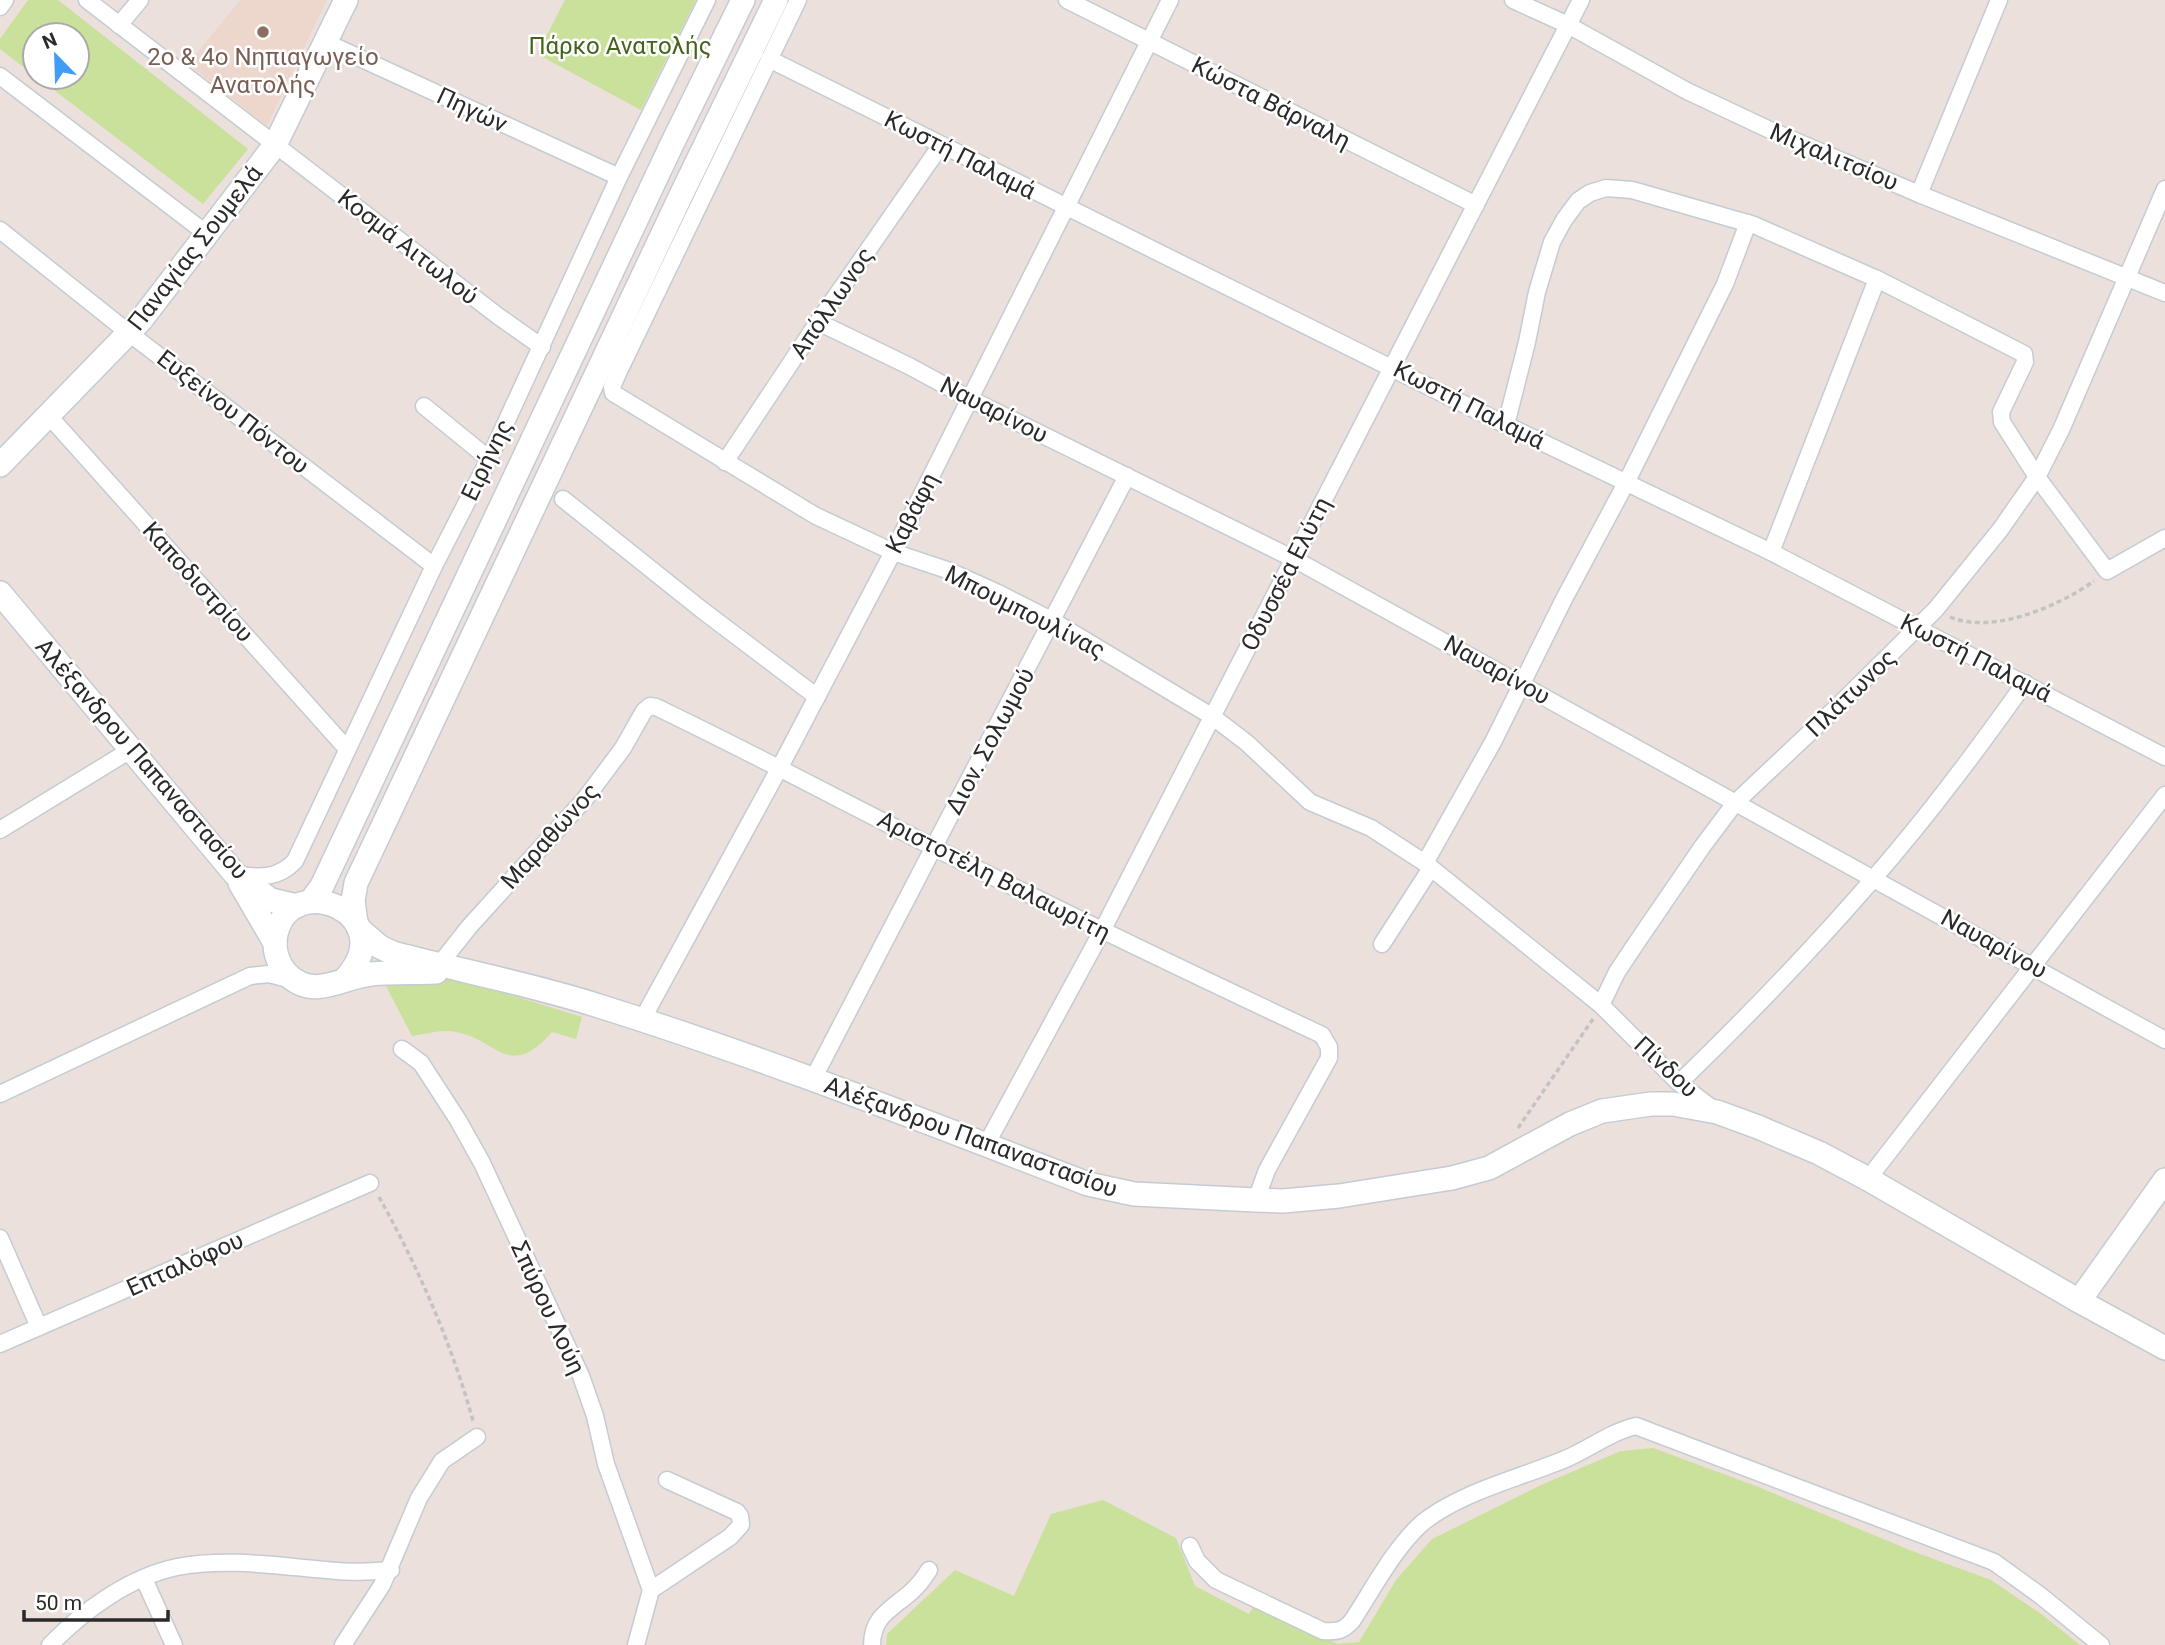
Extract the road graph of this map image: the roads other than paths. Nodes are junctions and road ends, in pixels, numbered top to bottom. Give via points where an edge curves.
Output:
1 (5, 0) edge
2 (87, 0) edge
3 (140, 0) edge
4 (346, 0) edge
5 (707, 0) edge
6 (743, 0) edge
7 (776, 0) edge
8 (798, 0) edge
9 (1067, 0) edge
10 (1170, 0) edge
11 (1513, 0) edge
12 (1581, 0) edge
13 (1999, 0) edge
14 (0, 7) edge
15 (119, 25) junction
16 (1568, 25) junction
17 (1149, 41) junction
18 (325, 42) junction
19 (769, 59) junction
20 (0, 76) edge
21 (275, 145) junction
22 (941, 145) junction
23 (619, 177) junction
24 (2165, 190) edge
25 (1919, 194) junction
26 (1476, 205) junction
27 (1066, 208) junction
28 (1748, 223) junction
29 (207, 234) junction
30 (3, 237) edge
31 (2127, 277) junction
32 (1877, 279) junction
33 (2165, 293) edge
34 (818, 322) junction
35 (129, 333) junction
36 (542, 347) junction
37 (1393, 367) junction
38 (970, 400) junction
39 (424, 406) dead end
40 (49, 416) junction
41 (1506, 425) junction
42 (489, 459) junction
43 (725, 462) junction
44 (0, 465) edge
45 (1127, 476) junction
46 (2037, 477) junction
47 (1626, 483) junction
48 (563, 499) dead end
49 (2165, 538) edge
50 (893, 552) junction
51 (1771, 552) junction
52 (1294, 559) junction
53 (434, 566) junction
54 (0, 593) edge
55 (1053, 621) junction
56 (1917, 628) junction
57 (2025, 683) junction
58 (1522, 684) junction
59 (817, 697) junction
60 (656, 707) joint
61 (1213, 717) junction
62 (132, 749) junction
63 (347, 749) junction
64 (2165, 757) edge
65 (780, 767) junction
66 (2165, 795) edge
67 (1735, 803) junction
68 (0, 830) edge
69 (934, 847) junction
70 (1428, 865) junction
71 (235, 874) junction
72 (1873, 879) junction
73 (304, 904) junction
74 (358, 926) junction
75 (1102, 931) junction
76 (275, 943) junction
77 (1382, 944) dead end
78 (439, 965) junction
79 (2032, 965) junction
80 (463, 971) junction
81 (345, 979) junction
82 (293, 980) junction
83 (1601, 1005) junction
84 (642, 1020) junction
85 (2165, 1040) edge
86 (402, 1049) dead end
87 (813, 1079) junction
88 (1679, 1083) junction
89 (0, 1094) edge
90 (1717, 1112) junction
91 (986, 1145) junction
92 (1868, 1179) junction
93 (2165, 1180) edge
94 (370, 1183) road end
95 (1256, 1200) junction
96 (0, 1238) edge
97 (2078, 1301) junction
98 (39, 1327) junction
99 (0, 1344) edge
100 (2165, 1348) edge
101 (477, 1437) road end
102 (667, 1480) dead end
103 (1190, 1546) dead end
104 (391, 1570) junction
105 (929, 1570) dead end
106 (144, 1579) junction
107 (651, 1590) junction
108 (50, 1645) edge
109 (174, 1645) edge
110 (342, 1645) edge
111 (636, 1645) edge
112 (872, 1645) edge
113 (2101, 1645) edge

1 - 14 street
2 - 15 street, Κοσμά Αιτωλού
3 - 15 street
4 - 18 street, Παναγίας Σουμελά
5 - 23 street, Ειρήνης
6 - 73 street via 322,886
7 - 74 street via 356,883 353,901
8 - 19 street
9 - 17 street, Κώστα Βάρναλη
10 - 17 street, Καβάφη
11 - 16 street, Μιχαλιτσίου
12 - 16 street, Οδυσσέα Ελύτη
13 - 25 street
15 - 21 street, Κοσμά Αιτωλού
16 - 25 street, Μιχαλιτσίου via 1686,91
16 - 26 street, Οδυσσέα Ελύτη
17 - 26 street, Κώστα Βάρναλη
17 - 27 street, Καβάφη
18 - 21 street, Παναγίας Σουμελά
18 - 23 street, Πηγών
19 - 22 street, Κωστή Παλαμά
19 - 43 street, Μπουμπουλίνας via 612,387 612,393
20 - 29 street
21 - 29 street, Παναγίας Σουμελά
21 - 36 street, Κοσμά Αιτωλού
22 - 27 street, Κωστή Παλαμά
22 - 34 street, Απόλλωνος
23 - 36 street, Ειρήνης
24 - 31 street, Πλάτωνος
25 - 31 street, Μιχαλιτσίου
26 - 37 street, Οδυσσέα Ελύτη
27 - 37 street, Κωστή Παλαμά
27 - 38 street, Καβάφη
28 - 32 street
28 - 41 street via 1632,190 1606,188 1578,201 1558,230 1545,262
28 - 47 street via 1725,284
29 - 35 street, Παναγίας Σουμελά
30 - 35 street, Ευξείνου Πόντου
31 - 33 street, Μιχαλιτσίου
31 - 46 street, Πλάτωνος
32 - 46 street via 2024,354 2025,362 2001,416
32 - 51 street
34 - 38 street, Ναυαρίνου
34 - 43 street, Απόλλωνος
35 - 40 street, Παναγίας Σουμελά
35 - 53 street, Ευξείνου Πόντου
36 - 42 street, Ειρήνης
37 - 41 street, Κωστή Παλαμά
37 - 52 street, Οδυσσέα Ελύτη
38 - 45 street, Ναυαρίνου
38 - 50 street, Καβάφη
39 - 42 street
40 - 44 street, Παναγίας Σουμελά
40 - 63 street, Καποδιστρίου
41 - 47 street, Κωστή Παλαμά
42 - 53 street, Ειρήνης
43 - 50 street, Μπουμπουλίνας via 816,516
45 - 52 street, Ναυαρίνου
45 - 55 street, Διον. Σολωμού
46 - 49 street via 2107,571
46 - 56 street, Πλάτωνος via 2000,530
47 - 51 street, Κωστή Παλαμά
47 - 58 street
48 - 59 street
50 - 55 street, Μπουμπουλίνας via 960,576
50 - 59 street, Καβάφη
51 - 56 street, Κωστή Παλαμά
52 - 58 street, Ναυαρίνου
52 - 61 street, Οδυσσέα Ελύτη
53 - 63 street, Ειρήνης
54 - 62 street, Αλέξανδρου Παπαναστασίου
55 - 61 street, Μπουμπουλίνας
55 - 69 street, Διον. Σολωμού
56 - 57 street, Κωστή Παλαμά
56 - 67 street, Πλάτωνος
57 - 64 street, Κωστή Παλαμά
57 - 72 street via 1952,783
58 - 67 street, Ναυαρίνου
58 - 70 street
59 - 65 street, Καβάφη
60 - 65 street, Αριστοτέλη Βαλαωρίτη
60 - 78 street, Μαραθώνος via 644,711 624,748 585,799
61 - 70 street, Πίνδου via 1310,802 1371,828
61 - 75 street, Οδυσσέα Ελύτη
62 - 68 street
62 - 71 street, Αλέξανδρου Παπαναστασίου
63 - 71 street, Ειρήνης via 295,861 276,875
65 - 69 street, Αριστοτέλη Βαλαωρίτη
65 - 84 street, Καβάφη
66 - 79 street
67 - 72 street, Ναυαρίνου
67 - 83 street, Πλάτωνος via 1617,972
69 - 75 street, Αριστοτέλη Βαλαωρίτη
69 - 87 street, Διον. Σολωμού
70 - 77 street
70 - 83 street, Πίνδου
71 - 73 street, Αλέξανδρου Παπαναστασίου via 271,900
71 - 76 street
72 - 79 street, Ναυαρίνου
72 - 88 street via 1767,996
73 - 74 street via 326,901 341,906
73 - 76 street via 286,915
74 - 78 street, Αλέξανδρου Παπαναστασίου via 380,947
74 - 81 street via 360,956
75 - 91 street, Οδυσσέα Ελύτη
75 - 95 street, Αριστοτέλη Βαλαωρίτη via 1322,1035 1329,1047 1329,1058 1267,1170
76 - 82 street via 283,970
78 - 80 street, Αλέξανδρου Παπαναστασίου
79 - 85 street, Ναυαρίνου
79 - 92 street
80 - 81 street
80 - 84 street, Αλέξανδρου Παπαναστασίου
81 - 82 street via 319,988
82 - 89 street via 269,974 250,976
83 - 88 street, Πίνδου
84 - 87 street, Αλέξανδρου Παπαναστασίου
86 - 107 street, Σπύρου Λούη via 421,1063 464,1130 581,1376 606,1465
87 - 91 street, Αλέξανδρου Παπαναστασίου
88 - 90 street, Πίνδου
90 - 92 street, Πίνδου via 1795,1142
90 - 95 street, Αλέξανδρου Παπαναστασίου via 1673,1104 1602,1111 1489,1168 1452,1178 1339,1196
91 - 95 street, Αλέξανδρου Παπαναστασίου via 1117,1192
92 - 97 street, Πίνδου
93 - 97 street
94 - 98 street, Επταλόφου
96 - 98 street
97 - 100 street, Πίνδου
98 - 99 street, Επταλόφου
101 - 104 street via 442,1461 419,1498
102 - 107 street via 737,1512 741,1525
103 - 113 street via 1202,1567 1225,1585 1323,1631 1337,1632 1352,1621 1398,1551 1422,1524 1463,1500 1636,1426 1994,1562
104 - 106 street via 340,1572 210,1564 174,1568
104 - 110 street
105 - 112 street via 879,1618
106 - 108 street via 94,1607
106 - 109 street
107 - 111 street

